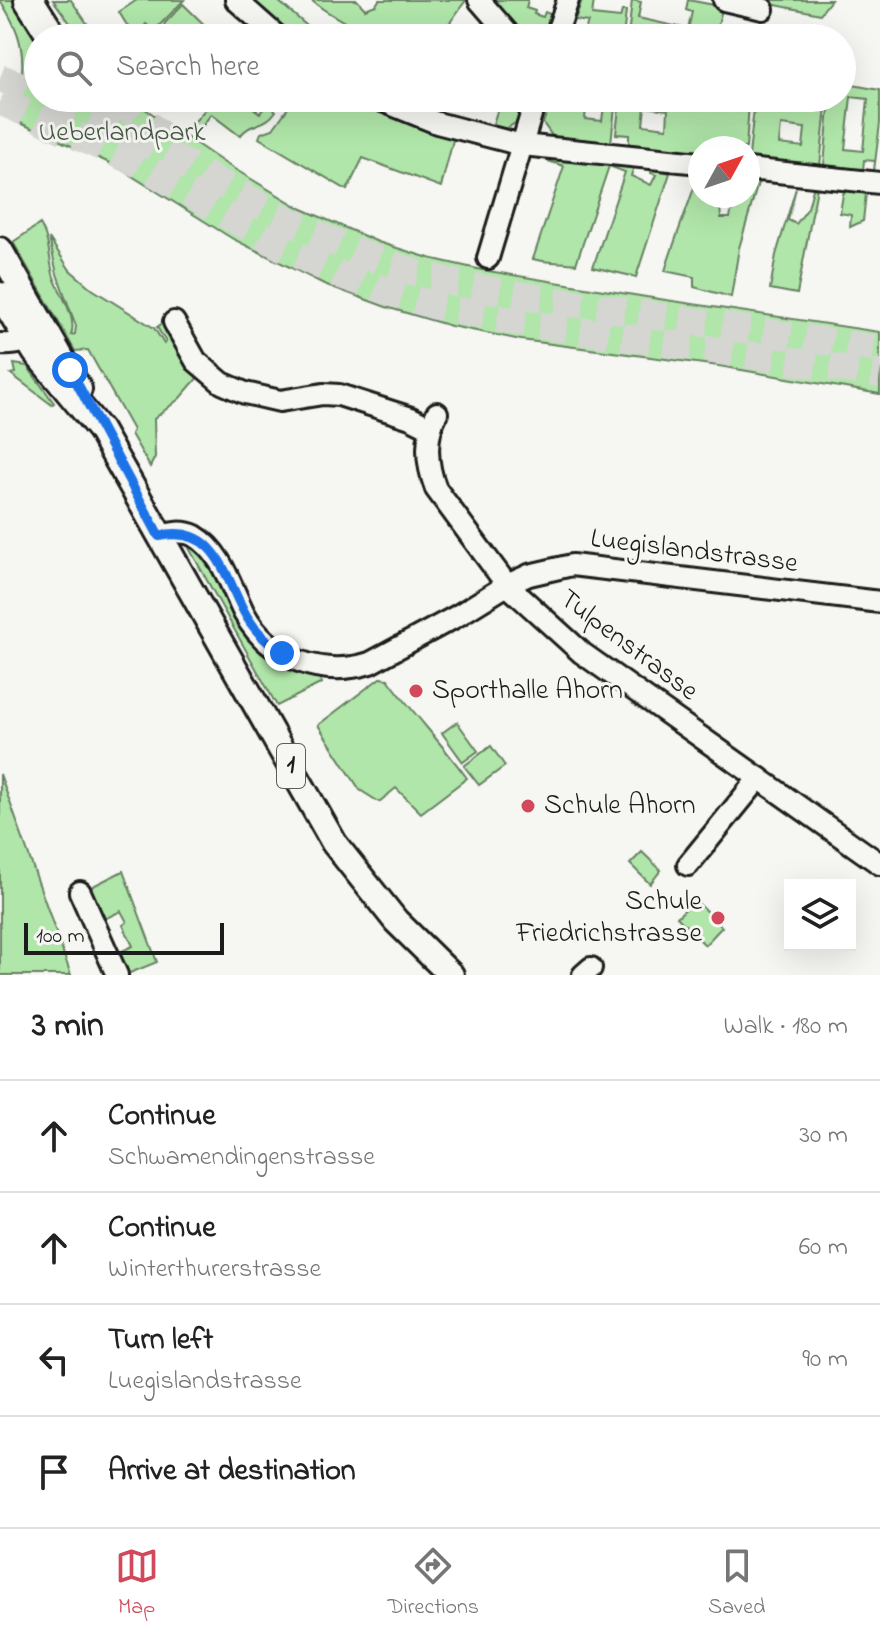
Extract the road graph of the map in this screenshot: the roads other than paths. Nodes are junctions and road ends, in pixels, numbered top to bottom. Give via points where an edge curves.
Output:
1 (29, 0) edge
2 (236, 0) edge
3 (479, 0) edge
4 (568, 0) edge
5 (724, 0) edge
6 (763, 9) dead end
7 (44, 24) edge
8 (263, 24) edge
9 (500, 24) edge
10 (560, 24) edge
11 (410, 112) edge
12 (532, 112) edge
13 (522, 145) junction
14 (688, 162) edge
15 (760, 170) edge
16 (880, 183) edge
17 (0, 250) edge
18 (488, 258) dead end
19 (0, 295) edge
20 (174, 322) dead end
21 (36, 333) junction
22 (0, 344) edge
23 (159, 536) junction
24 (507, 585) junction
25 (880, 602) edge
26 (759, 778) junction
27 (880, 864) edge
28 (688, 865) dead end
29 (80, 892) dead end
30 (117, 975) edge
31 (451, 975) edge

1 - 7 highway
2 - 8 street
3 - 9 street
4 - 10 street
5 - 6 street
11 - 13 street
12 - 13 street
13 - 14 street
13 - 18 street
15 - 16 street
17 - 21 main road, 1
19 - 21 main road, 1
20 - 24 street, Tulpenstrasse via 196,361 222,383 245,393 280,401 339,395 433,420 427,450 436,489
21 - 22 street
21 - 23 main road, 1 via 100,430
23 - 24 street, Luegislandstrasse via 177,532 210,548 265,641 301,662 324,668 370,663
23 - 31 main road, 1 via 334,843 396,921
24 - 25 street, Luegislandstrasse via 551,568 594,566
24 - 26 street, Tulpenstrasse via 582,653
26 - 27 street, Tulpenstrasse
26 - 28 street
29 - 30 street

